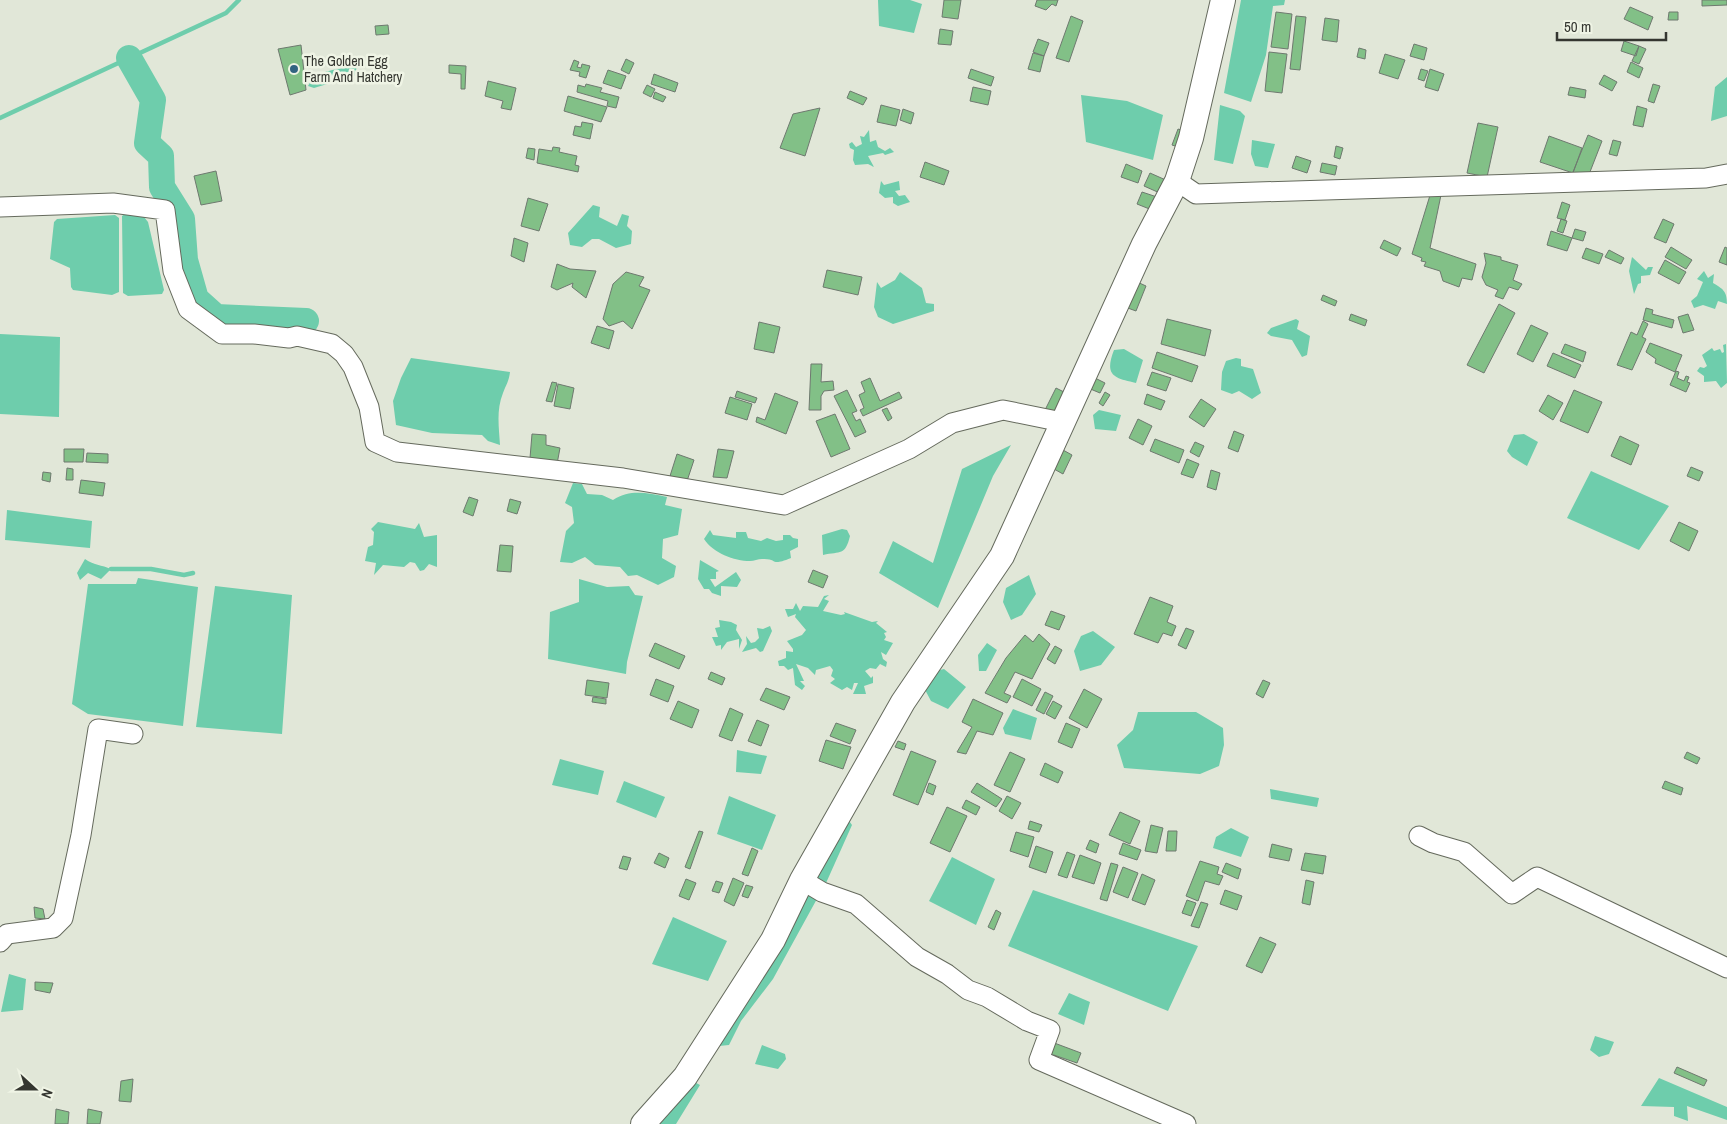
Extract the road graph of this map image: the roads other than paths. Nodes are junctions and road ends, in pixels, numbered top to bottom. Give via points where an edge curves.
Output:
1 (1223, 0) edge
2 (1727, 174) edge
3 (1177, 181) junction
4 (0, 207) edge
5 (1062, 422) junction
6 (133, 734) dead end
7 (1419, 836) dead end
8 (802, 880) junction
9 (0, 942) edge
10 (1727, 968) edge
11 (644, 1124) edge
12 (1186, 1124) edge

1 - 3 main road via 1191,138
2 - 3 street via 1706,178 1588,183 1196,194
3 - 5 main road via 1144,244
4 - 5 street via 113,203 165,210 174,271 188,309 222,334 297,336 332,344 354,367 376,442 397,452 623,478 784,505 909,449 952,423 1003,410
5 - 8 main road via 1002,556 903,702
6 - 9 street via 98,729 81,836 63,918 53,928 7,934
7 - 10 street via 1464,852 1512,894 1536,877
8 - 11 main road via 773,940 685,1076
8 - 12 street via 822,892 856,904 917,957 968,990 1050,1030 1040,1060

